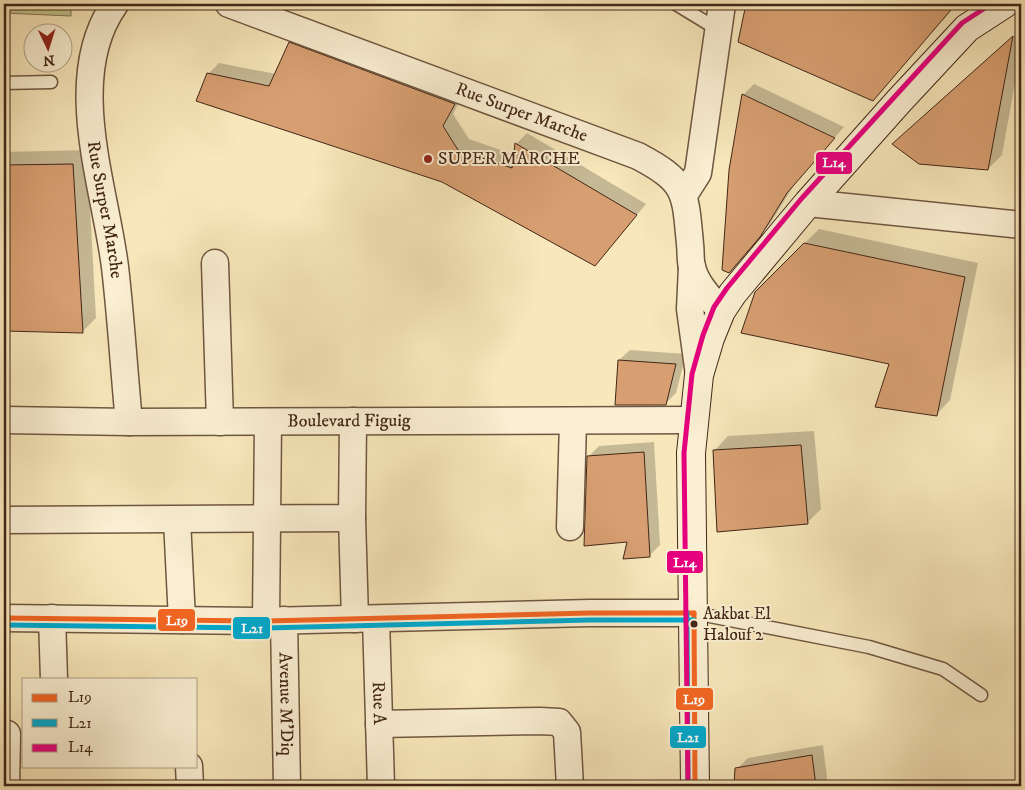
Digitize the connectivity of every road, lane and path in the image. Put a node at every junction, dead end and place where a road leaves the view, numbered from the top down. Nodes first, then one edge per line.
1 (115, 4) edge
2 (229, 4) edge
3 (676, 4) edge
4 (722, 4) edge
5 (979, 4) edge
6 (1004, 4) edge
7 (967, 28) junction
8 (718, 29) junction
9 (51, 82) dead end
10 (4, 83) edge
11 (684, 195) junction
12 (808, 204) junction
13 (1021, 225) edge
14 (215, 263) dead end
15 (692, 266) junction
16 (721, 311) junction
17 (699, 375) junction
18 (4, 420) edge
19 (694, 420) junction
20 (129, 422) junction
21 (220, 422) junction
22 (268, 422) junction
23 (353, 422) junction
24 (573, 422) junction
25 (352, 518) junction
26 (4, 520) edge
27 (177, 520) junction
28 (266, 520) junction
29 (570, 527) dead end
30 (694, 613) junction
31 (4, 618) edge
32 (52, 618) junction
33 (365, 619) junction
34 (182, 620) junction
35 (275, 620) junction
36 (54, 678) edge
37 (982, 695) dead end
38 (379, 724) junction
39 (12, 735) edge
40 (189, 768) edge
41 (6, 786) edge
42 (190, 786) edge
43 (287, 786) edge
44 (381, 786) edge
45 (570, 786) edge
46 (695, 786) edge

1 - 20 street, Rue Surper Marche
2 - 11 street, Rue Surper Marche
3 - 8 lane
4 - 8 street
5 - 7 main road
6 - 7 main road
7 - 12 main road
8 - 11 street
9 - 10 lane
11 - 15 street, Rue Surper Marche
12 - 13 street
12 - 16 main road
14 - 21 street
15 - 16 street, Rue Surper Marche
15 - 17 street
16 - 17 main road
17 - 19 main road
18 - 20 street, Boulevard Figuig
19 - 24 street, Boulevard Figuig
19 - 30 main road
20 - 21 street, Boulevard Figuig
21 - 22 street, Boulevard Figuig
22 - 23 street, Boulevard Figuig
22 - 28 street, Avenue M'Diq
23 - 24 street, Boulevard Figuig
23 - 25 street, Rue A
24 - 29 street
25 - 28 street
25 - 33 street, Rue A
26 - 27 street
27 - 28 street
27 - 34 street
28 - 35 street, Avenue M'Diq
30 - 33 street
30 - 37 lane
30 - 46 main road
31 - 32 street
32 - 34 street
32 - 36 street
33 - 35 street
33 - 38 street, Rue A
34 - 35 street
35 - 43 street, Avenue M'Diq
38 - 44 street, Rue A
38 - 45 street
39 - 41 street
40 - 42 street

